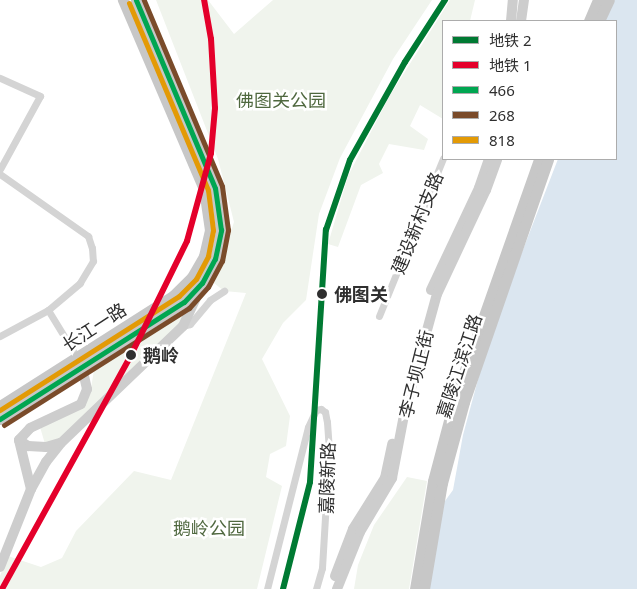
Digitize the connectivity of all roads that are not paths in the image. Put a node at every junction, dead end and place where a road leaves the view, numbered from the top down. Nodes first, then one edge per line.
1 (123, 0) edge
2 (136, 0) edge
3 (514, 0) edge
4 (524, 0) edge
5 (598, 0) edge
6 (609, 0) edge
7 (511, 20) edge
8 (521, 20) edge
9 (589, 20) edge
10 (599, 20) edge
11 (0, 78) edge
12 (442, 160) edge
13 (489, 160) edge
14 (496, 160) edge
15 (539, 160) edge
16 (548, 160) edge
17 (0, 169) edge
18 (489, 172) junction
19 (0, 174) edge
20 (202, 283) junction
21 (224, 291) dead end
22 (430, 306) junction
23 (48, 310) junction
24 (379, 316) dead end
25 (183, 326) junction
26 (0, 336) edge
27 (80, 363) junction
28 (0, 406) edge
29 (0, 419) edge
30 (19, 440) junction
31 (61, 443) junction
32 (31, 490) junction
33 (0, 567) edge
34 (267, 589) edge
35 (316, 589) edge
36 (331, 589) edge
37 (337, 589) edge
38 (415, 589) edge
39 (424, 589) edge

1 - 27 main road, 长江一路
2 - 20 main road
3 - 7 main road
4 - 8 main road
5 - 9 main road
6 - 10 main road
11 - 17 street
12 - 24 street, 建设新村支路
13 - 18 main road, 李子坝正街
14 - 18 main road, 李子坝正街
15 - 38 main road, 嘉陵江滨江路
16 - 39 main road, 嘉陵江滨江路
18 - 22 main road, 李子坝正街
19 - 23 street
20 - 25 main road
20 - 27 main road, 长江一路
21 - 25 street
22 - 36 main road, 李子坝正街
22 - 37 main road, 李子坝正街
23 - 26 street
23 - 27 street
25 - 31 main road
27 - 28 main road, 长江一路
27 - 29 main road, 长江一路
27 - 30 main road
30 - 31 main road
30 - 32 main road
31 - 32 main road
32 - 33 main road
34 - 35 street, 嘉陵新路

